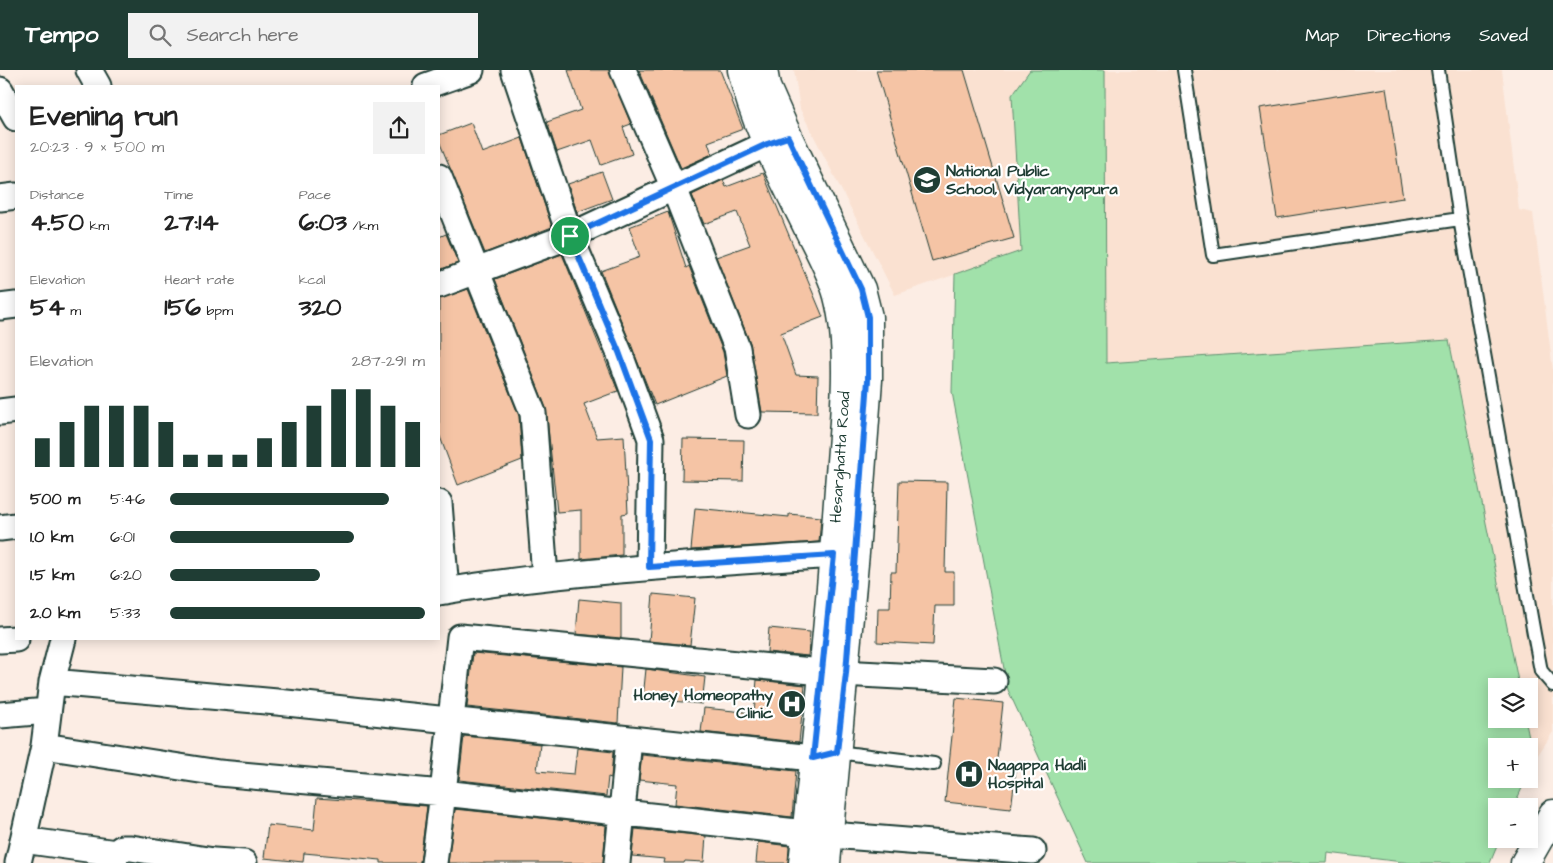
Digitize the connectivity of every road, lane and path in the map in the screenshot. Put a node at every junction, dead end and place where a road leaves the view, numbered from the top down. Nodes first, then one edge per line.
1 (88, 70) edge
2 (471, 70) edge
3 (514, 70) edge
4 (623, 70) edge
5 (742, 70) edge
6 (763, 70) edge
7 (1184, 70) edge
8 (1438, 70) edge
9 (97, 85) edge
10 (429, 85) edge
11 (0, 90) edge
12 (15, 116) edge
13 (777, 140) junction
14 (440, 180) edge
15 (674, 188) junction
16 (15, 196) edge
17 (0, 198) edge
18 (1460, 219) junction
19 (570, 236) junction
20 (475, 272) junction
21 (440, 285) edge
22 (15, 305) edge
23 (0, 307) edge
24 (15, 410) edge
25 (0, 412) edge
26 (748, 415) dead end
27 (15, 526) edge
28 (0, 528) edge
29 (440, 532) edge
30 (834, 555) junction
31 (649, 567) junction
32 (545, 577) junction
33 (442, 591) edge
34 (449, 636) edge
35 (15, 639) edge
36 (0, 640) edge
37 (63, 640) edge
38 (834, 672) junction
39 (994, 681) dead end
40 (52, 682) junction
41 (1553, 686) edge
42 (48, 711) junction
43 (0, 715) edge
44 (449, 720) junction
45 (629, 739) junction
46 (44, 746) junction
47 (825, 755) junction
48 (934, 764) dead end
49 (443, 793) junction
50 (623, 812) junction
51 (1553, 814) edge
52 (818, 834) junction
53 (20, 851) edge
54 (1033, 851) dead end
55 (115, 858) edge
56 (214, 862) edge
57 (244, 863) edge
58 (434, 863) edge
59 (617, 863) edge
60 (803, 863) edge
61 (826, 863) edge
62 (1525, 863) edge

1 - 9 street
2 - 10 street
3 - 19 street
4 - 15 street
5 - 13 main road, Hesarghatta Road
6 - 13 main road, Hesarghatta Road
7 - 18 lane
8 - 18 lane
11 - 12 street
13 - 15 street
13 - 30 main road, Hesarghatta Road
13 - 38 main road, Hesarghatta Road
14 - 20 street
15 - 19 street
15 - 26 street
16 - 17 street
18 - 41 lane
19 - 20 street
19 - 31 street
20 - 21 street
20 - 32 street
22 - 23 street
24 - 25 street
27 - 28 street
29 - 33 street
30 - 31 street
30 - 38 main road, Hesarghatta Road
31 - 32 street
32 - 33 street
34 - 38 street
34 - 44 street
35 - 36 street
37 - 40 street
38 - 39 street
38 - 47 main road, Hesarghatta Road
40 - 42 street
40 - 44 street
42 - 43 street
42 - 46 street
44 - 45 street
44 - 49 street
45 - 47 street
45 - 50 street
46 - 49 street
46 - 53 street
47 - 48 lane
47 - 52 main road, Hesarghatta Road
49 - 50 street
49 - 58 street
50 - 52 street
50 - 59 street
51 - 62 main road
52 - 54 street
52 - 60 main road, Hesarghatta Road
52 - 61 main road, Hesarghatta Road
53 - 55 street
55 - 56 street
56 - 57 street

